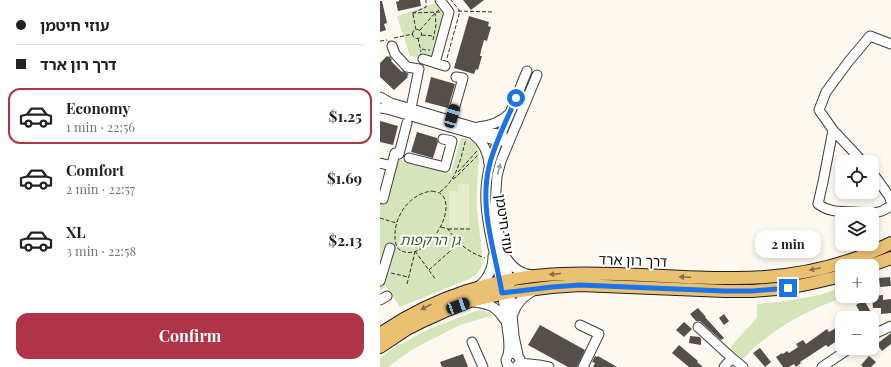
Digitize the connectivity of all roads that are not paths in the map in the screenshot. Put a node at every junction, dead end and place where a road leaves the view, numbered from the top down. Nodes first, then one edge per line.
1 (440, 0) edge
2 (391, 41) road end
3 (891, 44) edge
4 (423, 59) road end
5 (435, 63) junction
6 (445, 66) road end
7 (527, 71) dead end
8 (537, 75) dead end
9 (456, 77) dead end
10 (380, 97) edge
11 (380, 108) edge
12 (411, 108) junction
13 (510, 112) junction
14 (451, 120) junction
15 (408, 123) dead end
16 (833, 130) junction
17 (471, 131) junction
18 (499, 138) junction
19 (443, 139) dead end
20 (509, 141) junction
21 (856, 155) edge
22 (409, 158) dead end
23 (380, 163) edge
24 (392, 166) junction
25 (489, 168) junction
26 (879, 182) edge
27 (383, 199) dead end
28 (891, 200) edge
29 (891, 206) edge
30 (835, 211) edge
31 (879, 212) edge
32 (891, 243) edge
33 (492, 245) junction
34 (390, 248) dead end
35 (502, 249) junction
36 (891, 258) edge
37 (879, 262) edge
38 (537, 276) junction
39 (835, 278) edge
40 (380, 281) edge
41 (506, 287) junction
42 (476, 288) junction
43 (538, 289) junction
44 (470, 301) junction
45 (509, 320) junction
46 (580, 325) dead end
47 (891, 326) edge
48 (698, 327) dead end
49 (879, 332) edge
50 (380, 334) edge
51 (472, 342) dead end
52 (380, 347) edge
53 (840, 355) edge
54 (732, 358) junction
55 (511, 363) edge
56 (483, 367) edge
57 (549, 367) edge
58 (582, 367) edge
59 (724, 367) edge
60 (743, 367) edge
61 (822, 367) edge

1 - 5 street
2 - 12 street
3 - 16 street
4 - 5 street
5 - 6 street
7 - 13 street, עוזי חיטמן
8 - 20 street, עוזי חיטמן
9 - 14 street
10 - 12 street
11 - 17 street
12 - 14 street
13 - 17 street
13 - 18 street, עוזי חיטמן
14 - 17 street
15 - 24 street
16 - 21 street
16 - 30 street
17 - 18 street
17 - 25 street
18 - 20 street
18 - 25 street, עוזי חיטמן
19 - 22 street
35 -> 20 street, עוזי חיטמן
23 - 24 street
24 - 27 street
25 - 33 street, עוזי חיטמן
26 - 28 street
29 - 31 street
32 -> 38 main road, דרך רון ארד
33 - 41 street, עוזי חיטמן
33 - 42 street
34 - 40 street
35 - 38 street
35 - 41 street, עוזי חיטמן
36 - 37 main road
38 - 41 main road, דרך רון ארד
39 - 43 main road, דרך רון ארד
41 - 42 main road, דרך רון ארד
41 - 43 main road, דרך רון ארד
41 - 44 main road, דרך רון ארד
41 - 45 street
42 -> 50 main road, דרך רון ארד
43 - 45 street
44 - 45 street
44 - 52 main road, דרך רון ארד
45 - 55 street
46 - 58 street
47 - 49 street
48 - 54 street
51 - 56 street
53 - 61 street
54 - 59 street
54 - 60 street
55 - 57 street

